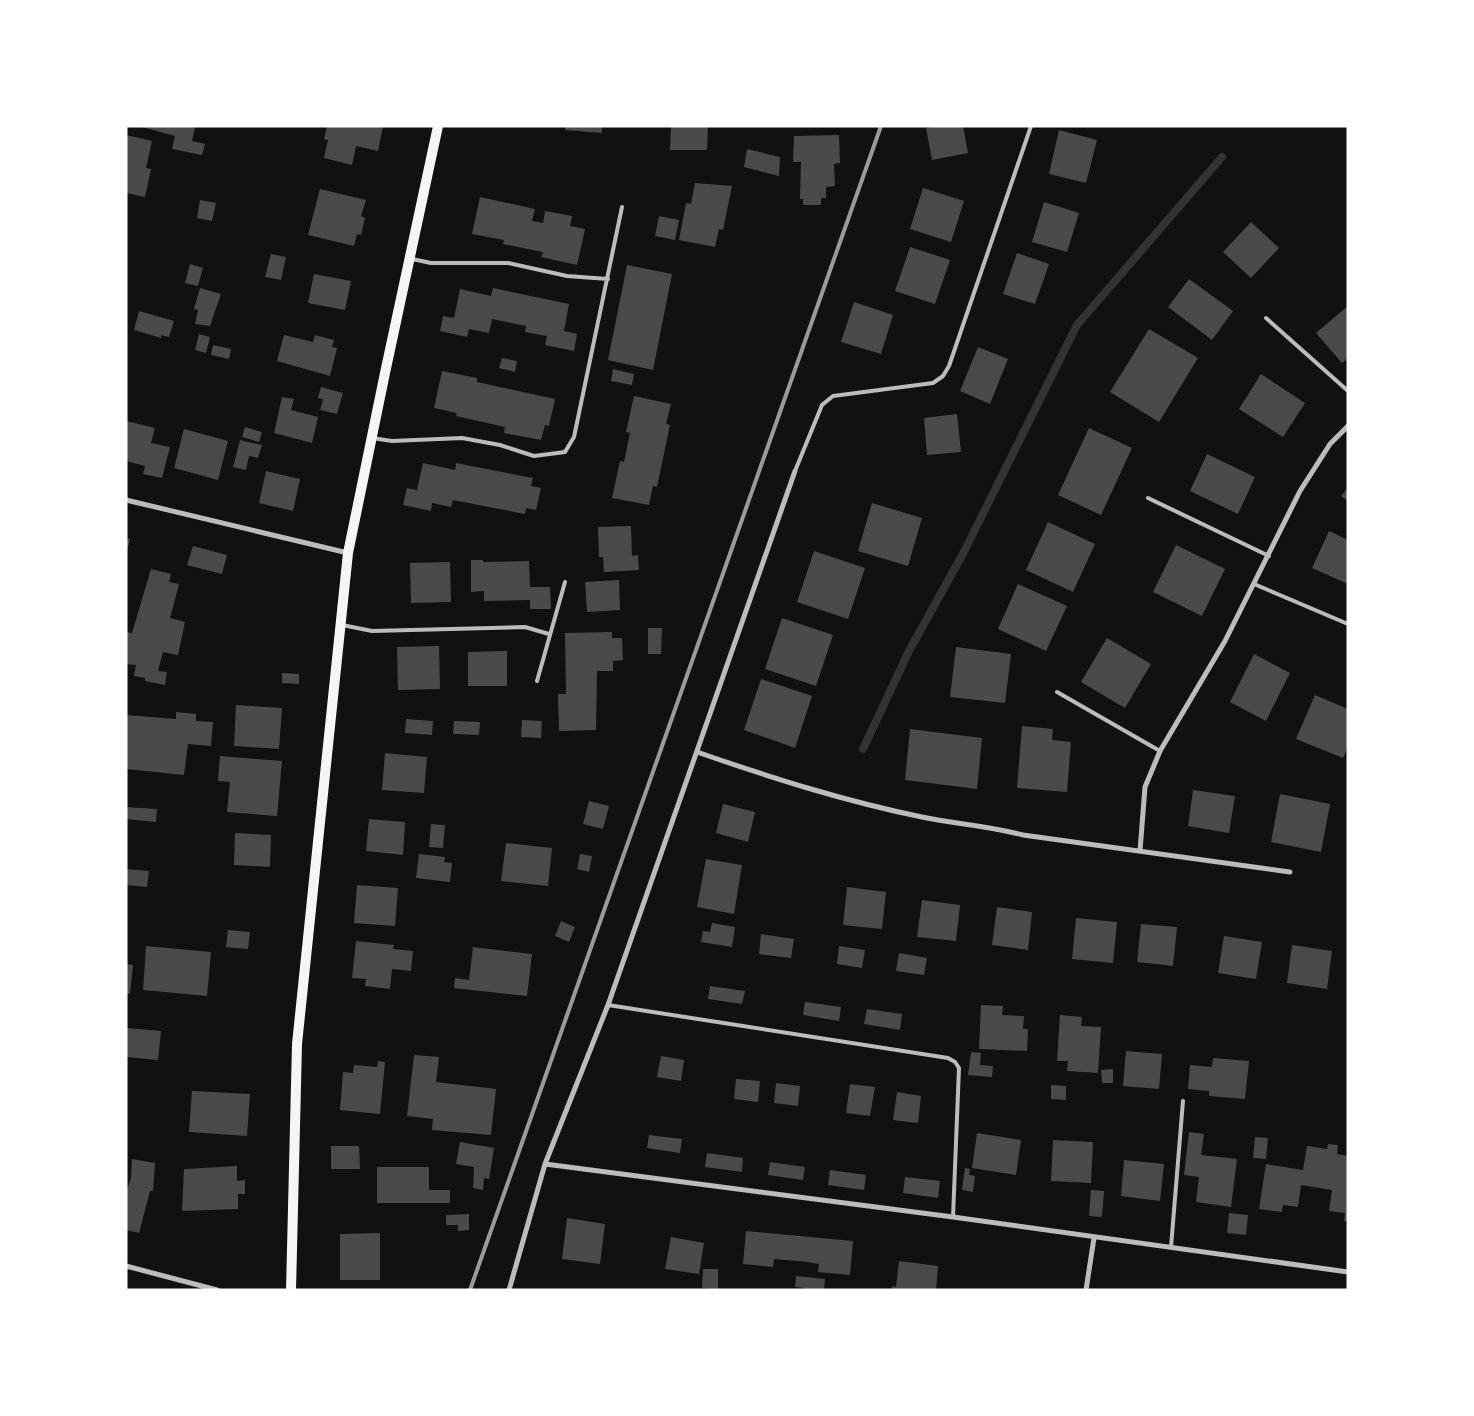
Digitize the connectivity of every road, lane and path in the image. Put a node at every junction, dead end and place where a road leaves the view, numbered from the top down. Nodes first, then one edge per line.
1 (438, 126) edge
2 (1031, 126) edge
3 (622, 207) dead end
4 (409, 258) junction
5 (608, 279) junction
6 (1266, 318) dead end
7 (1348, 391) edge
8 (1348, 426) edge
9 (372, 438) junction
10 (795, 471) joint
11 (1148, 498) dead end
12 (126, 500) edge
13 (348, 553) junction
14 (1269, 556) junction
15 (565, 582) dead end
16 (1254, 584) junction
17 (340, 624) junction
18 (1348, 624) edge
19 (549, 634) junction
20 (537, 681) dead end
21 (1057, 692) dead end
22 (1160, 751) junction
23 (697, 752) junction
24 (1140, 851) junction
25 (1290, 872) dead end
26 (608, 1005) junction
27 (1183, 1102) dead end
28 (545, 1164) junction
29 (953, 1217) junction
30 (1094, 1238) junction
31 (1171, 1247) junction
32 (126, 1266) edge
33 (1348, 1272) edge
34 (217, 1290) edge
35 (291, 1290) edge
36 (509, 1290) edge
37 (1086, 1290) edge

1 - 4 main road
2 - 10 lane
3 - 5 lane
4 - 5 lane
4 - 9 main road
5 - 9 lane
6 - 7 lane
8 - 14 street
9 - 13 main road
10 - 23 street
11 - 14 lane
12 - 13 street
13 - 17 main road
14 - 16 street
15 - 19 lane
16 - 18 lane
16 - 22 street
17 - 19 lane
17 - 35 main road
19 - 20 lane
21 - 22 lane
22 - 24 street
23 - 24 street
23 - 26 street
24 - 25 street
26 - 28 street
26 - 29 lane
27 - 31 lane
28 - 29 street
28 - 36 street
29 - 30 street
30 - 31 street
30 - 37 street
31 - 33 street
32 - 34 street

